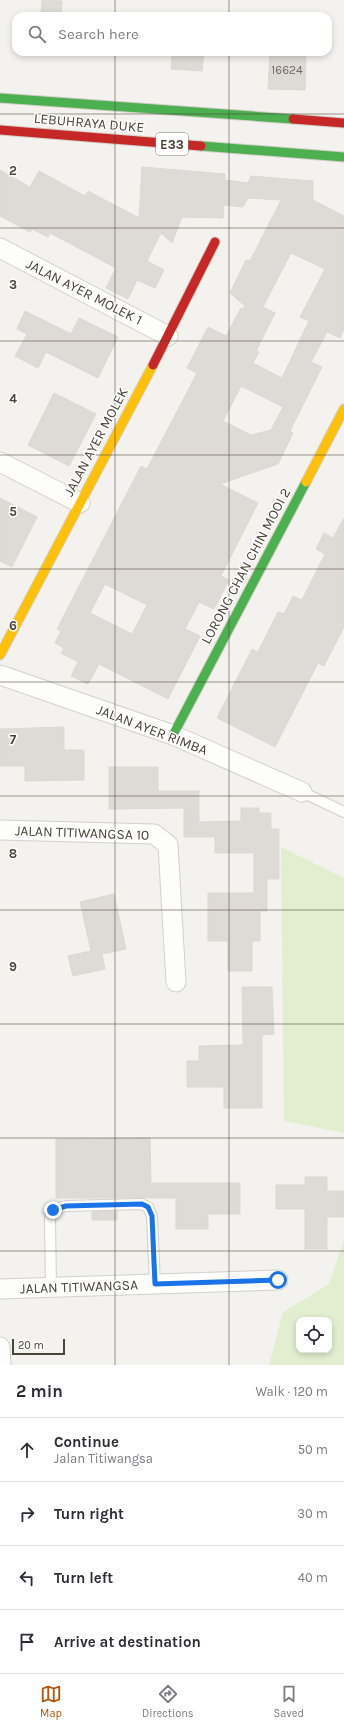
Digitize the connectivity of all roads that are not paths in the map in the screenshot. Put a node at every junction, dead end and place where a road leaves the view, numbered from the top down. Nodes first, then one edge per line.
1 (0, 98) edge
2 (344, 123) edge
3 (0, 130) edge
4 (344, 157) edge
5 (215, 242) dead end
6 (0, 248) edge
7 (168, 336) junction
8 (344, 410) edge
9 (0, 462) edge
10 (80, 503) junction
11 (0, 655) edge
12 (0, 675) edge
13 (173, 735) junction
14 (302, 792) joint
15 (344, 812) edge
16 (0, 830) edge
17 (176, 982) dead end
18 (278, 1280) dead end
19 (155, 1284) junction
20 (51, 1288) junction
21 (0, 1289) edge
22 (0, 1347) edge
23 (1, 1365) edge

1 - 2 main road, LEBUHRAYA DUKE
3 - 4 main road, LEBUHRAYA DUKE / E33
5 - 7 main road, JALAN AYER MOLEK
6 - 7 street, JALAN AYER MOLEK 1
7 - 10 main road, JALAN AYER MOLEK
8 - 13 main road, LORONG CHAN CHIN MOOI 2
9 - 10 street
10 - 11 main road, JALAN AYER MOLEK
12 - 13 street, JALAN AYER RIMBA
13 - 14 street, JALAN AYER RIMBA
14 - 15 lane
16 - 17 street, JALAN TITIWANGSA 10
18 - 19 street, JALAN TITIWANGSA
19 - 20 street, JALAN TITIWANGSA
19 - 20 lane
20 - 21 street, JALAN TITIWANGSA
22 - 23 street

